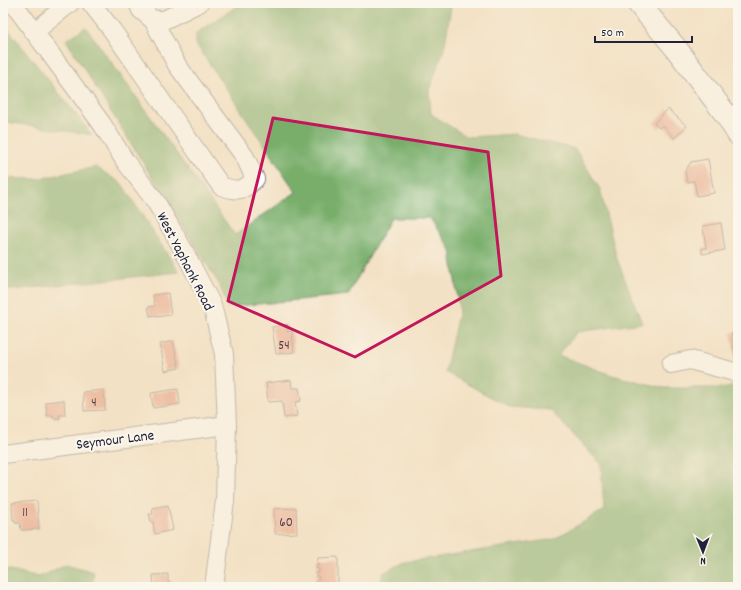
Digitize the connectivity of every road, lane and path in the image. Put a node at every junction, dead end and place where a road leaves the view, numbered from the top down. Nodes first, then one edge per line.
1 (14, 3) edge
2 (70, 3) edge
3 (91, 3) edge
4 (138, 3) edge
5 (199, 3) edge
6 (640, 4) edge
7 (154, 20) junction
8 (34, 32) junction
9 (738, 134) edge
10 (671, 364) dead end
11 (738, 373) edge
12 (227, 424) junction
13 (3, 454) edge
14 (214, 587) edge

1 - 8 street, West Yaphank Road
2 - 8 street
3 - 7 street
4 - 7 street
5 - 7 street
6 - 9 main road
8 - 12 street, West Yaphank Road
10 - 11 street
12 - 13 street, Seymour Lane
12 - 14 street, West Yaphank Road

